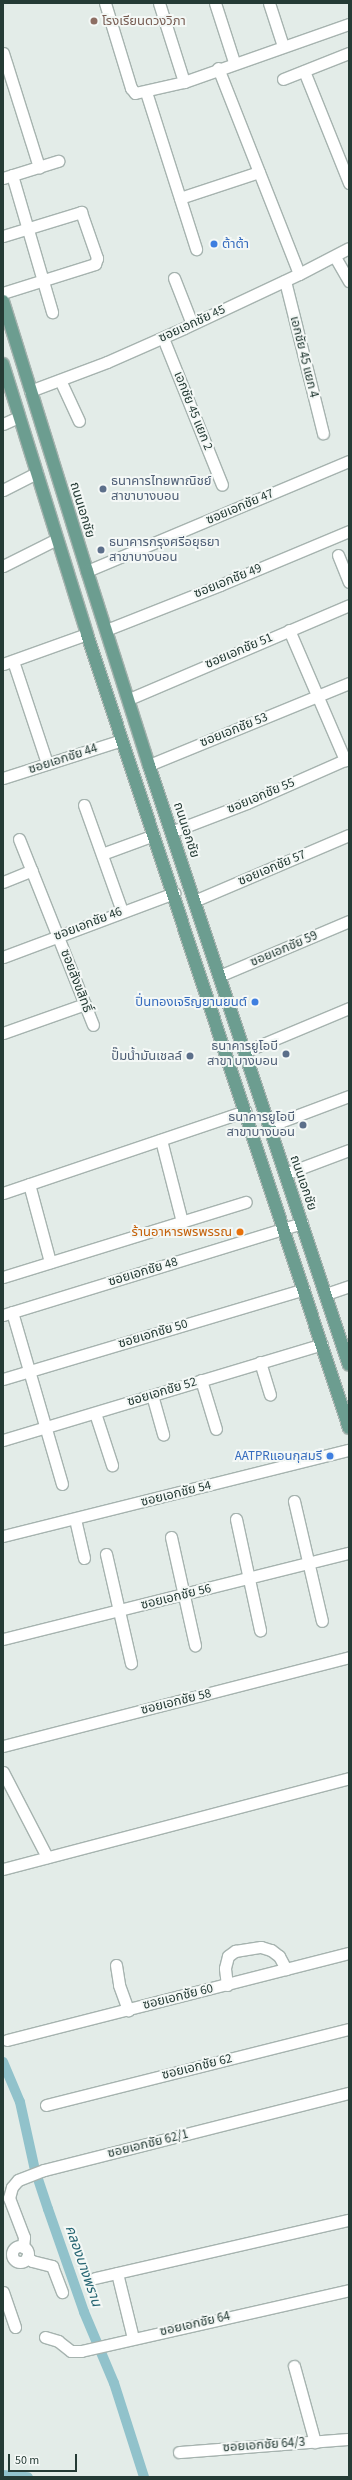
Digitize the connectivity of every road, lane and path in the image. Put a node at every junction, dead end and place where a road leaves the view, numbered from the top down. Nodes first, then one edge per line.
1 (105, 3) edge
2 (159, 3) edge
3 (215, 3) edge
4 (269, 3) edge
5 (349, 24) edge
6 (283, 46) junction
7 (3, 53) edge
8 (349, 53) edge
9 (234, 62) junction
10 (218, 68) junction
11 (304, 71) junction
12 (283, 79) dead end
13 (184, 82) junction
14 (146, 92) junction
15 (58, 161) dead end
16 (39, 167) junction
17 (259, 172) junction
18 (7, 176) edge
19 (349, 183) edge
20 (180, 198) junction
21 (27, 228) junction
22 (3, 236) edge
23 (349, 248) edge
24 (196, 249) dead end
25 (335, 257) junction
26 (299, 274) junction
27 (174, 278) dead end
28 (43, 280) junction
29 (285, 281) junction
30 (349, 281) edge
31 (3, 293) edge
32 (3, 301) edge
33 (52, 312) dead end
34 (192, 324) junction
35 (163, 338) junction
36 (3, 364) edge
37 (60, 380) junction
38 (30, 391) junction
39 (19, 417) junction
40 (79, 420) dead end
41 (3, 424) edge
42 (323, 433) dead end
43 (349, 460) edge
44 (37, 473) junction
45 (222, 485) dead end
46 (3, 490) edge
47 (349, 531) edge
48 (57, 539) junction
49 (338, 555) dead end
50 (3, 566) edge
51 (86, 572) junction
52 (349, 582) edge
53 (349, 605) edge
54 (106, 630) junction
55 (289, 630) junction
56 (88, 634) junction
57 (8, 663) edge
58 (349, 683) edge
59 (318, 696) junction
60 (129, 699) junction
61 (140, 734) junction
62 (122, 740) junction
63 (347, 759) edge
64 (47, 763) junction
65 (149, 765) junction
66 (3, 778) edge
67 (84, 805) dead end
68 (171, 832) junction
69 (154, 835) junction
70 (349, 836) edge
71 (19, 839) dead end
72 (102, 854) junction
73 (32, 870) junction
74 (3, 882) edge
75 (174, 893) junction
76 (194, 901) junction
77 (122, 911) junction
78 (349, 921) edge
79 (58, 936) junction
80 (3, 957) edge
81 (219, 976) junction
82 (85, 1004) junction
83 (349, 1008) edge
84 (93, 1026) dead end
85 (3, 1033) edge
86 (244, 1052) junction
87 (349, 1096) edge
88 (245, 1111) junction
89 (269, 1126) junction
90 (161, 1140) junction
91 (349, 1150) edge
92 (285, 1174) junction
93 (29, 1184) junction
94 (3, 1193) edge
95 (246, 1202) dead end
96 (182, 1222) junction
97 (302, 1223) junction
98 (284, 1229) junction
99 (50, 1262) junction
100 (3, 1277) edge
101 (349, 1286) edge
102 (304, 1289) junction
103 (326, 1294) junction
104 (8, 1314) edge
105 (322, 1344) junction
106 (260, 1362) junction
107 (349, 1365) edge
108 (30, 1371) junction
109 (3, 1379) edge
110 (201, 1380) junction
111 (152, 1395) junction
112 (270, 1395) dead end
113 (95, 1413) junction
114 (46, 1427) junction
115 (349, 1428) edge
116 (216, 1429) dead end
117 (163, 1434) dead end
118 (3, 1440) edge
119 (349, 1450) edge
120 (112, 1465) dead end
121 (62, 1484) dead end
122 (294, 1500) dead end
123 (75, 1519) junction
124 (236, 1519) dead end
125 (3, 1536) edge
126 (171, 1537) dead end
127 (349, 1553) edge
128 (106, 1554) dead end
129 (84, 1558) dead end
130 (309, 1564) junction
131 (247, 1578) junction
132 (183, 1596) junction
133 (119, 1611) junction
134 (322, 1621) dead end
135 (260, 1630) dead end
136 (3, 1639) edge
137 (195, 1645) dead end
138 (349, 1657) edge
139 (131, 1663) dead end
140 (3, 1746) edge
141 (3, 1772) edge
142 (349, 1778) edge
143 (47, 1857) junction
144 (3, 1869) edge
145 (349, 1953) edge
146 (116, 1965) dead end
147 (286, 1969) junction
148 (227, 1985) junction
149 (128, 2010) junction
150 (349, 2029) edge
151 (7, 2040) dead end
152 (349, 2093) edge
153 (46, 2105) dead end
154 (349, 2220) edge
155 (25, 2252) junction
156 (8, 2258) edge
157 (117, 2273) junction
158 (95, 2278) dead end
159 (349, 2290) edge
160 (3, 2292) edge
161 (62, 2292) dead end
162 (15, 2326) dead end
163 (46, 2337) dead end
164 (133, 2338) junction
165 (294, 2366) dead end
166 (349, 2439) edge
167 (315, 2442) junction
168 (179, 2452) dead end

1 - 14 street
2 - 13 street
3 - 9 street
4 - 6 street
5 - 6 street
6 - 9 street
7 - 16 street
8 - 11 street
9 - 10 street
10 - 13 street
10 - 17 street
11 - 12 street
11 - 19 street
13 - 14 street
14 - 20 street
15 - 16 street
16 - 18 street
17 - 20 street
17 - 26 street
18 - 21 street
20 - 24 street
21 - 22 street
21 - 28 street
21 - 28 street
23 - 25 street, ซอยเอกชัย 45
25 - 26 street, ซอยเอกชัย 45
25 - 30 street
26 - 29 street, ซอยเอกชัย 45
27 - 34 street
28 - 31 street
28 - 33 street
29 - 34 street, ซอยเอกชัย 45
29 - 42 street, เอกชัย 45 แยก 4
32 - 38 main road, ถนนเอกชัย
34 - 35 street, ซอยเอกชัย 45
35 - 37 street, ซอยเอกชัย 45
35 - 45 street, เอกชัย 45 แยก 2
36 - 39 main road
37 - 38 street, ซอยเอกชัย 45
37 - 40 street
38 - 51 main road, ถนนเอกชัย
39 - 41 street
39 - 44 main road
43 - 51 street, ซอยเอกชัย 47
44 - 46 street
44 - 48 main road
47 - 54 street, ซอยเอกชัย 49
48 - 50 street
48 - 56 main road
49 - 52 street
51 - 54 main road, ถนนเอกชัย
53 - 55 street, ซอยเอกชัย 51
54 - 60 main road, ถนนเอกชัย
55 - 59 street
55 - 60 street, ซอยเอกชัย 51
56 - 57 street
56 - 62 main road
57 - 64 street
58 - 59 street, ซอยเอกชัย 53
59 - 63 street
59 - 65 street, ซอยเอกชัย 53
60 - 61 main road, ถนนเอกชัย
61 - 62 main road
61 - 65 main road, ถนนเอกชัย
62 - 64 street, ซอยเอกชัย 44
62 - 69 main road
63 - 68 street, ซอยเอกชัย 55
64 - 66 street, ซอยเอกชัย 44
65 - 68 main road, ถนนเอกชัย
67 - 72 street
68 - 76 main road, ถนนเอกชัย
69 - 72 street
69 - 75 main road
70 - 76 street, ซอยเอกชัย 57
71 - 73 street, ซอยสังขสิทธิ์
72 - 77 street
73 - 74 street
73 - 79 street, ซอยสังขสิทธิ์
75 - 77 street, ซอยเอกชัย 46
75 - 88 main road
76 - 81 main road, ถนนเอกชัย
77 - 79 street, ซอยเอกชัย 46
78 - 81 street, ซอยเอกชัย 59
79 - 80 street, ซอยเอกชัย 46
79 - 82 street, ซอยสังขสิทธิ์
81 - 86 main road, ถนนเอกชัย
82 - 84 street, ซอยสังขสิทธิ์
82 - 85 street
83 - 86 street
86 - 89 main road, ถนนเอกชัย
87 - 89 street
88 - 90 street
88 - 98 main road
89 - 92 main road, ถนนเอกชัย
90 - 93 street
90 - 96 street
91 - 92 street
92 - 97 main road, ถนนเอกชัย
93 - 94 street
93 - 99 street
95 - 96 street
96 - 99 street
97 - 98 street, ซอยเอกชัย 48
97 - 103 main road, ถนนเอกชัย
98 - 102 main road
98 - 104 street, ซอยเอกชัย 48
99 - 100 street
101 - 103 street
102 - 105 main road
102 - 108 street, ซอยเอกชัย 50
103 - 107 main road, ถนนเอกชัย
104 - 108 street
105 - 106 street, ซอยเอกชัย 52
105 - 115 main road
106 - 110 street, ซอยเอกชัย 52
106 - 112 street
108 - 109 street, ซอยเอกชัย 50
108 - 114 street
110 - 111 street, ซอยเอกชัย 52
110 - 116 street
111 - 113 street, ซอยเอกชัย 52
111 - 117 street
113 - 114 street, ซอยเอกชัย 52
113 - 120 street
114 - 118 street, ซอยเอกชัย 52
114 - 121 street
119 - 123 street, ซอยเอกชัย 54
122 - 130 street
123 - 125 street, ซอยเอกชัย 54
123 - 129 street
124 - 131 street
126 - 132 street
127 - 130 street, ซอยเอกชัย 56
128 - 133 street
130 - 131 street, ซอยเอกชัย 56
130 - 134 street
131 - 132 street, ซอยเอกชัย 56
131 - 135 street
132 - 133 street, ซอยเอกชัย 56
132 - 137 street
133 - 136 street, ซอยเอกชัย 56
133 - 139 street
138 - 140 street, ซอยเอกชัย 58
141 - 143 street
142 - 143 street
143 - 144 street
145 - 147 street, ซอยเอกชัย 60
146 - 149 street
147 - 148 street, ซอยเอกชัย 60
147 - 148 street
148 - 149 street, ซอยเอกชัย 60
149 - 151 street, ซอยเอกชัย 60
150 - 153 street, ซอยเอกชัย 62
152 - 155 street, ซอยเอกชัย 62/1
154 - 157 street
155 - 156 street
155 - 161 street
157 - 158 street
157 - 164 street
159 - 164 street, ซอยเอกชัย 64
160 - 162 street
163 - 164 street, ซอยเอกชัย 64
165 - 167 street
166 - 167 street, ซอยเอกชัย 64/3
167 - 168 street, ซอยเอกชัย 64/3

